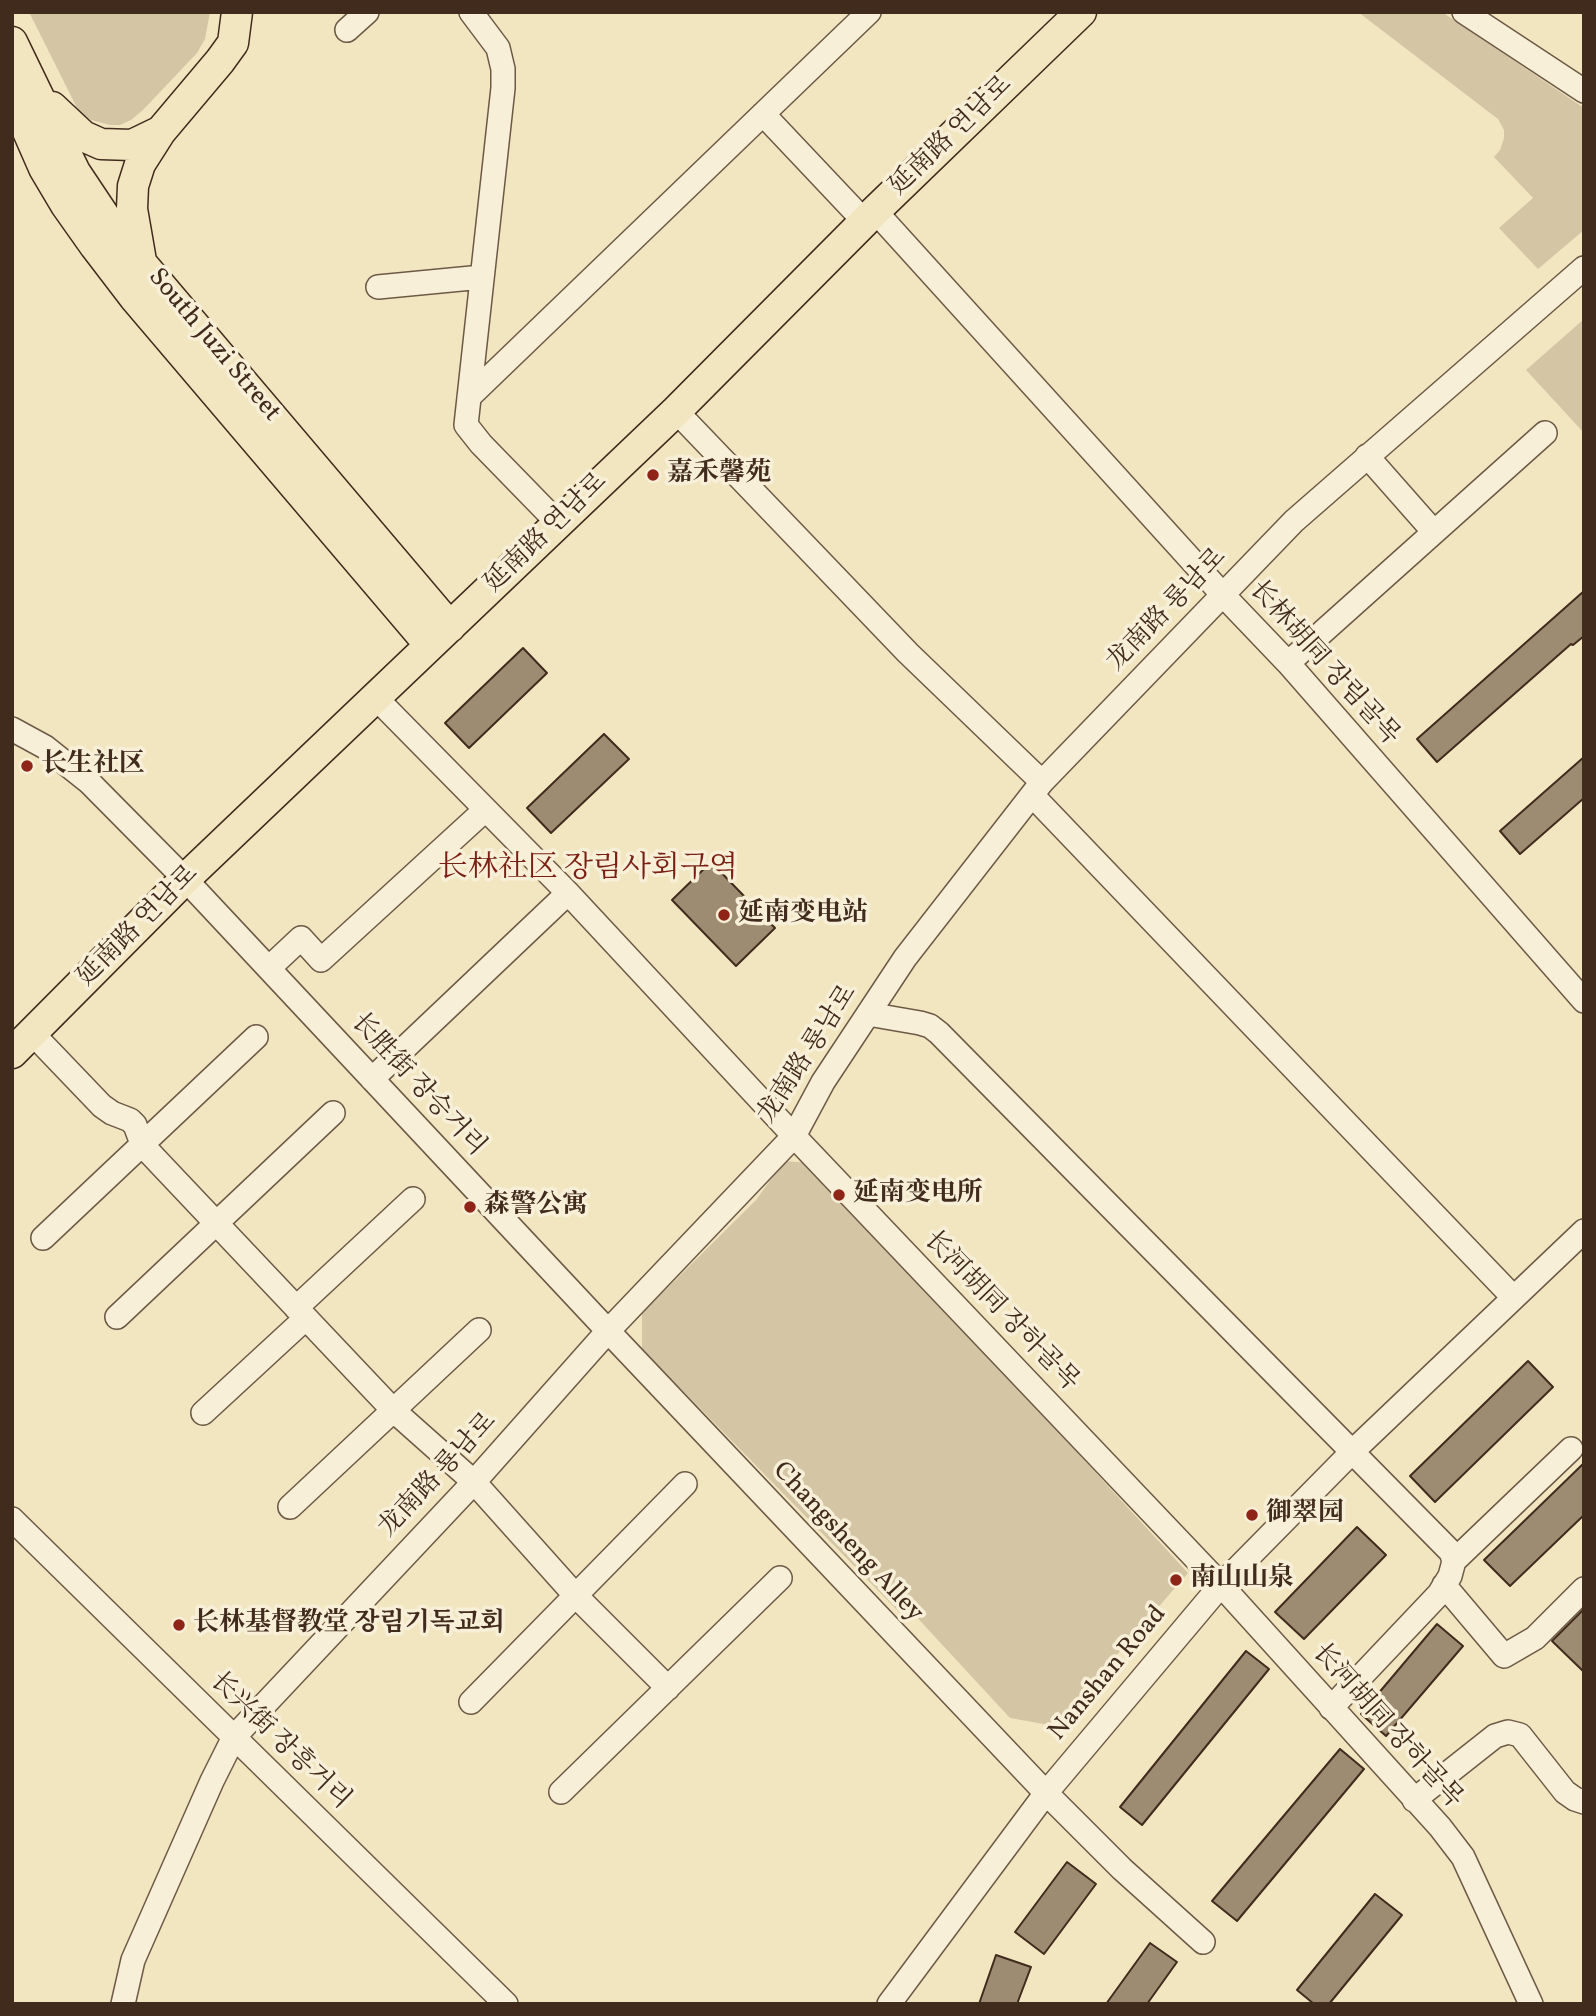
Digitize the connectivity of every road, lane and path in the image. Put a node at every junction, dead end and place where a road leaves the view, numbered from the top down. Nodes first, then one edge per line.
1 (237, 12) edge
2 (367, 12) edge
3 (471, 12) edge
4 (869, 12) edge
5 (1081, 12) edge
6 (1464, 12) edge
7 (346, 30) dead end
8 (12, 42) edge
9 (1584, 91) edge
10 (24, 94) edge
11 (763, 114) junction
12 (161, 131) junction
13 (870, 217) junction
14 (141, 262) junction
15 (1584, 268) edge
16 (482, 277) junction
17 (378, 287) dead end
18 (469, 397) junction
19 (676, 411) junction
20 (1545, 433) dead end
21 (1367, 456) junction
22 (558, 523) junction
23 (1434, 532) junction
24 (1223, 595) junction
25 (440, 636) junction
26 (1288, 663) junction
27 (375, 697) junction
28 (12, 729) edge
29 (1037, 788) junction
30 (485, 810) junction
31 (185, 878) junction
32 (568, 894) junction
33 (269, 968) junction
34 (1584, 1001) edge
35 (868, 1014) junction
36 (256, 1037) dead end
37 (22, 1044) edge
38 (372, 1079) junction
39 (333, 1114) dead end
40 (794, 1136) junction
41 (143, 1144) junction
42 (413, 1199) dead end
43 (216, 1223) junction
44 (1584, 1231) edge
45 (43, 1238) dead end
46 (1513, 1297) junction
47 (301, 1313) junction
48 (117, 1317) dead end
49 (479, 1330) dead end
50 (608, 1331) junction
51 (393, 1410) junction
52 (204, 1413) dead end
53 (1571, 1449) dead end
54 (1353, 1451) junction
55 (474, 1482) junction
56 (685, 1484) dead end
57 (290, 1507) dead end
58 (12, 1519) edge
59 (1454, 1561) junction
60 (780, 1578) dead end
61 (1221, 1585) junction
62 (1444, 1586) junction
63 (1584, 1589) edge
64 (575, 1595) junction
65 (668, 1688) junction
66 (471, 1702) dead end
67 (1331, 1708) junction
68 (233, 1737) junction
69 (561, 1792) dead end
70 (1046, 1793) junction
71 (1414, 1800) junction
72 (1584, 1802) edge
73 (1203, 1942) dead end
74 (124, 2004) edge
75 (506, 2004) edge
76 (889, 2004) edge
77 (1531, 2004) edge

1 - 12 main road
2 - 7 street
3 - 16 street
4 - 11 street
5 - 13 main road, 延南路 연남로
6 - 9 street
8 - 10 main road, South Juzi Street
10 - 12 main road
10 - 14 main road, South Juzi Street
10 - 25 main road, South Juzi Street
11 - 13 street, 长林胡同 장림골목
11 - 18 street
12 - 14 main road
13 - 19 main road, 延南路 연남로
13 - 24 street, 长林胡同 장림골목
14 - 25 main road, South Juzi Street
15 - 21 street, 龙南路 룡남로
16 - 17 street
16 - 18 street
18 - 22 street
19 - 22 main road, 延南路 연남로
19 - 29 street
20 - 23 street
21 - 23 street
21 - 24 street, 龙南路 룡남로
22 - 25 main road, 延南路 연남로
23 - 26 street
24 - 26 street, 长林胡同 장림골목
24 - 29 street, 龙南路 룡남로
25 - 27 main road, 延南路 연남로
26 - 34 street, 长林胡同 장림골목
27 - 30 street, 长河胡同 장하골목
27 - 31 main road, 延南路 연남로
28 - 31 street, 长胜街 장승거리
29 - 35 street, 龙南路 룡남로
29 - 46 street
30 - 32 street, 长河胡同 장하골목
30 - 33 street
31 - 33 street, 长胜街 장승거리
31 - 37 main road, 延南路 연남로
32 - 38 street
32 - 40 street, 长河胡同 장하골목
33 - 38 street, 长胜街 장승거리
35 - 40 street, 龙南路 룡남로
35 - 54 street
36 - 41 street
37 - 41 street
38 - 50 street, 长胜街 장승거리
39 - 43 street
40 - 50 street, 龙南路 룡남로
40 - 61 street, 长河胡同 장하골목
41 - 43 street
41 - 45 street
42 - 47 street
43 - 47 street
43 - 48 street
44 - 46 street, Nanshan Road
46 - 54 street, Nanshan Road
47 - 51 street
47 - 52 street
49 - 51 street
50 - 55 street, 龙南路 룡남로
50 - 70 street, Changsheng Alley
51 - 55 street
51 - 57 street
53 - 59 street
54 - 59 street
54 - 61 street, Nanshan Road
55 - 64 street
55 - 68 street, 龙南路 룡남로
56 - 64 street
58 - 68 street, 长兴街 장흥거리
59 - 62 street
60 - 65 street
61 - 67 street, 长河胡同 장하골목
61 - 70 street, Nanshan Road
62 - 63 street
62 - 67 street
64 - 65 street
64 - 66 street
65 - 69 street
67 - 71 street, 长河胡同 장하골목
68 - 74 street, 龙南路 룡남로
68 - 75 street, 长兴街 장흥거리
70 - 73 street, Changsheng Alley
70 - 76 street, Nanshan Road
71 - 72 street
71 - 77 street, 长河胡同 장하골목

